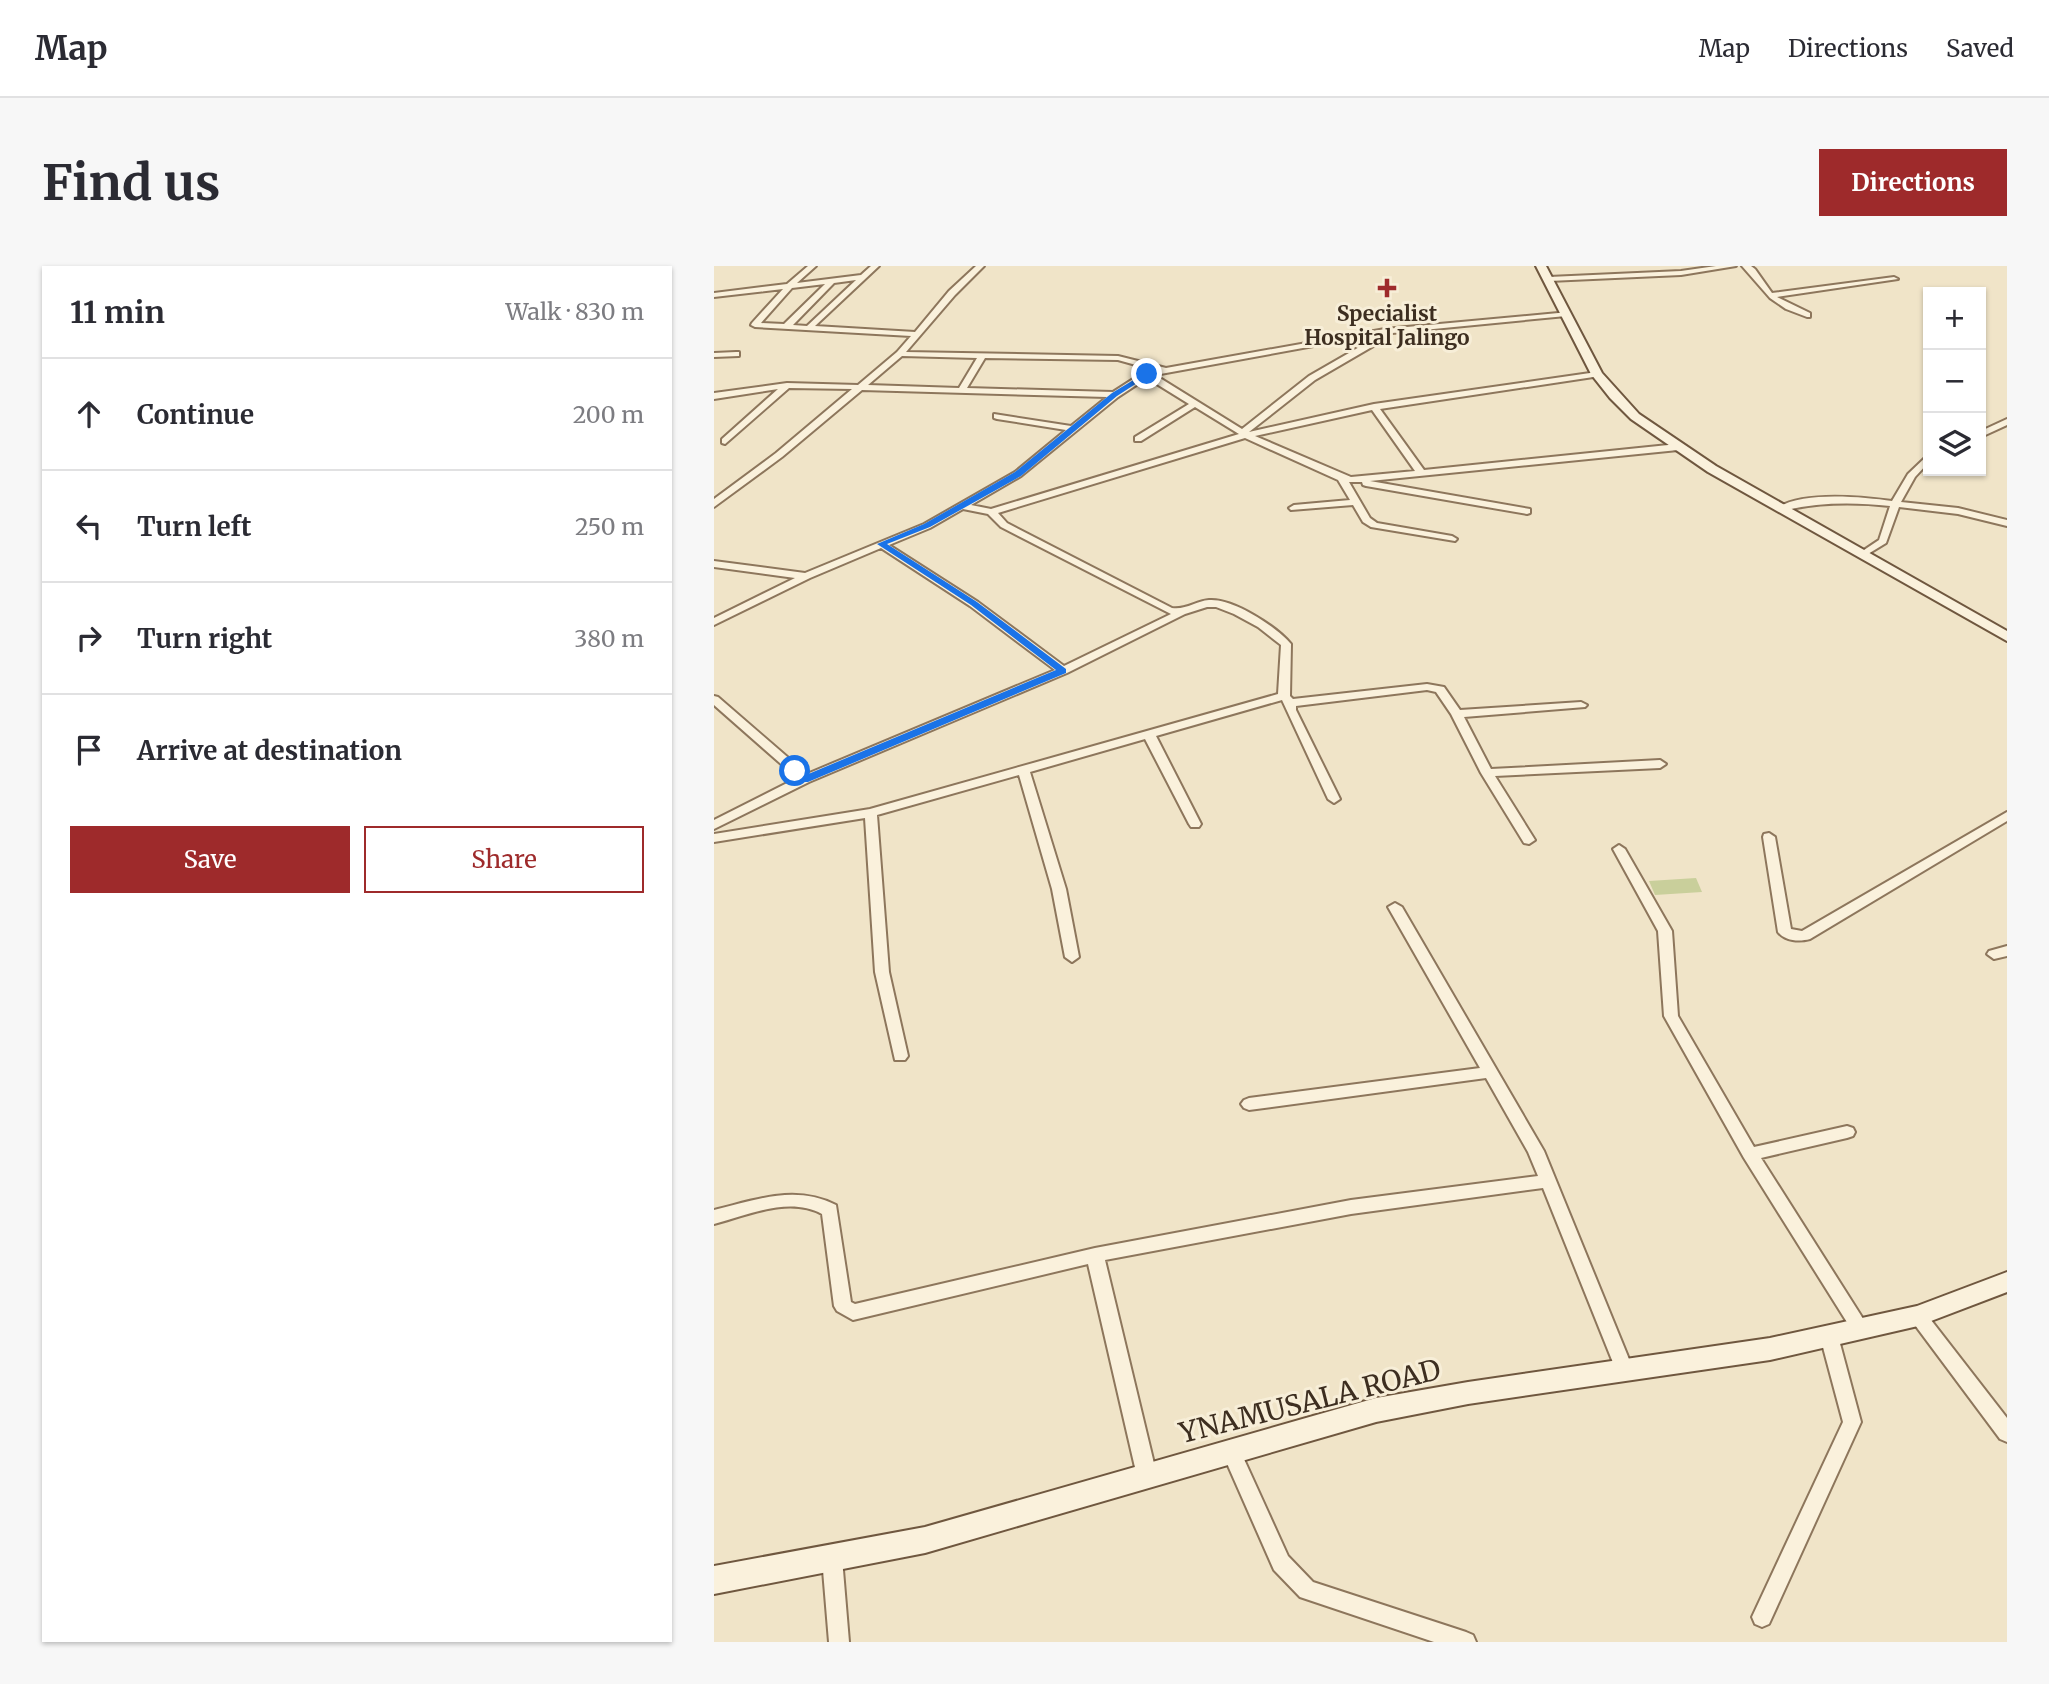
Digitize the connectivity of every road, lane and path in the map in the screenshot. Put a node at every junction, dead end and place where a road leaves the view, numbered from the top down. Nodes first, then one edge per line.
1 (812, 266) edge
2 (875, 266) edge
3 (980, 266) edge
4 (1541, 266) edge
5 (1732, 266) edge
6 (1746, 266) edge
7 (864, 277) junction
8 (834, 279) junction
9 (1549, 279) junction
10 (1894, 279) dead end
11 (791, 284) junction
12 (714, 295) edge
13 (1773, 295) junction
14 (1566, 314) junction
15 (1807, 315) dead end
16 (786, 327) junction
17 (810, 327) junction
18 (1378, 333) junction
19 (917, 334) junction
20 (736, 354) dead end
21 (900, 354) junction
22 (714, 355) edge
23 (982, 356) junction
24 (1163, 370) junction
25 (1147, 374) junction
26 (1597, 374) junction
27 (787, 385) junction
28 (861, 386) junction
29 (962, 390) junction
30 (1115, 395) junction
31 (714, 396) edge
32 (1195, 404) junction
33 (1374, 407) junction
34 (997, 416) dead end
35 (2007, 422) edge
36 (1073, 429) junction
37 (1986, 432) edge
38 (1244, 434) junction
39 (1138, 439) dead end
40 (725, 441) dead end
41 (1678, 447) junction
42 (1923, 464) edge
43 (1421, 472) junction
44 (1347, 479) junction
45 (1357, 502) junction
46 (714, 504) edge
47 (1895, 504) junction
48 (961, 506) junction
49 (1294, 508) dead end
50 (1782, 508) junction
51 (1527, 511) dead end
52 (991, 512) junction
53 (2007, 523) edge
54 (1451, 539) dead end
55 (881, 544) junction
56 (1863, 554) junction
57 (714, 564) edge
58 (806, 576) junction
59 (1180, 614) junction
60 (714, 622) edge
61 (2007, 637) edge
62 (1063, 671) junction
63 (714, 699) edge
64 (1287, 699) junction
65 (1581, 705) dead end
66 (1457, 714) junction
67 (1148, 733) junction
68 (1660, 764) dead end
69 (1023, 769) junction
70 (1487, 773) junction
71 (805, 779) junction
72 (1334, 799) dead end
73 (871, 813) junction
74 (2004, 822) edge
75 (1195, 824) dead end
76 (714, 825) edge
77 (1769, 837) dead end
78 (714, 838) edge
79 (1529, 839) dead end
80 (1619, 849) dead end
81 (1395, 907) dead end
82 (1072, 957) dead end
83 (901, 1056) dead end
84 (1491, 1072) junction
85 (1249, 1104) dead end
86 (1847, 1132) dead end
87 (1750, 1154) junction
88 (1549, 1181) junction
89 (714, 1217) edge
90 (1095, 1255) junction
91 (2007, 1282) edge
92 (1919, 1316) junction
93 (1861, 1330) junction
94 (1829, 1336) junction
95 (1624, 1369) junction
96 (2007, 1433) edge
97 (1231, 1452) junction
98 (1147, 1476) junction
99 (832, 1558) junction
100 (714, 1580) edge
101 (1762, 1617) dead end
102 (839, 1642) edge
103 (1466, 1642) edge

1 - 11 street
2 - 7 street
3 - 19 street
4 - 9 main road
5 - 9 street
6 - 13 street
7 - 8 street
7 - 17 street
8 - 11 street
8 - 16 street
9 - 14 main road
10 - 13 street
11 - 12 street
11 - 16 street
13 - 15 street
14 - 18 street
14 - 26 main road
16 - 17 street
17 - 19 street
18 - 24 street
18 - 38 street
19 - 21 street
20 - 22 street
21 - 23 street
21 - 28 street
23 - 24 street
23 - 29 street
24 - 25 street
25 - 30 street
25 - 32 street
26 - 33 street
26 - 41 main road
27 - 28 street
27 - 31 street
27 - 40 street
28 - 29 street
28 - 46 street
29 - 30 street
30 - 36 street
32 - 38 street
32 - 39 street
33 - 38 street
33 - 43 street
34 - 36 street
35 - 37 street
36 - 48 street
38 - 44 street
38 - 52 street
41 - 43 street
41 - 50 main road
42 - 47 street
43 - 44 street
44 - 45 street
44 - 51 street
45 - 49 street
45 - 54 street
47 - 50 street
47 - 53 street
47 - 56 street
48 - 52 street
48 - 55 street
50 - 56 main road
52 - 59 street
55 - 58 street
55 - 62 street
56 - 61 main road
57 - 58 street
58 - 60 street
59 - 62 street
59 - 64 street
62 - 71 street
63 - 71 street
64 - 66 street
64 - 67 street
64 - 72 street
65 - 66 street
66 - 70 street
67 - 69 street
67 - 75 street
68 - 70 street
69 - 73 street
69 - 82 street
70 - 79 street
71 - 76 street
73 - 78 street
73 - 83 street
74 - 77 street
80 - 87 street
81 - 84 street
84 - 85 street
84 - 88 street
86 - 87 street
87 - 93 street
88 - 90 street
88 - 95 street
89 - 90 street
90 - 98 street
91 - 92 main road, YNAMUSALA ROAD
92 - 93 main road, YNAMUSALA ROAD
92 - 96 street
93 - 94 main road, YNAMUSALA ROAD
94 - 95 main road, YNAMUSALA ROAD
94 - 101 street
95 - 97 main road, YNAMUSALA ROAD
97 - 98 main road, YNAMUSALA ROAD
97 - 103 street
98 - 99 main road, YNAMUSALA ROAD
99 - 100 main road, YNAMUSALA ROAD
99 - 102 street

